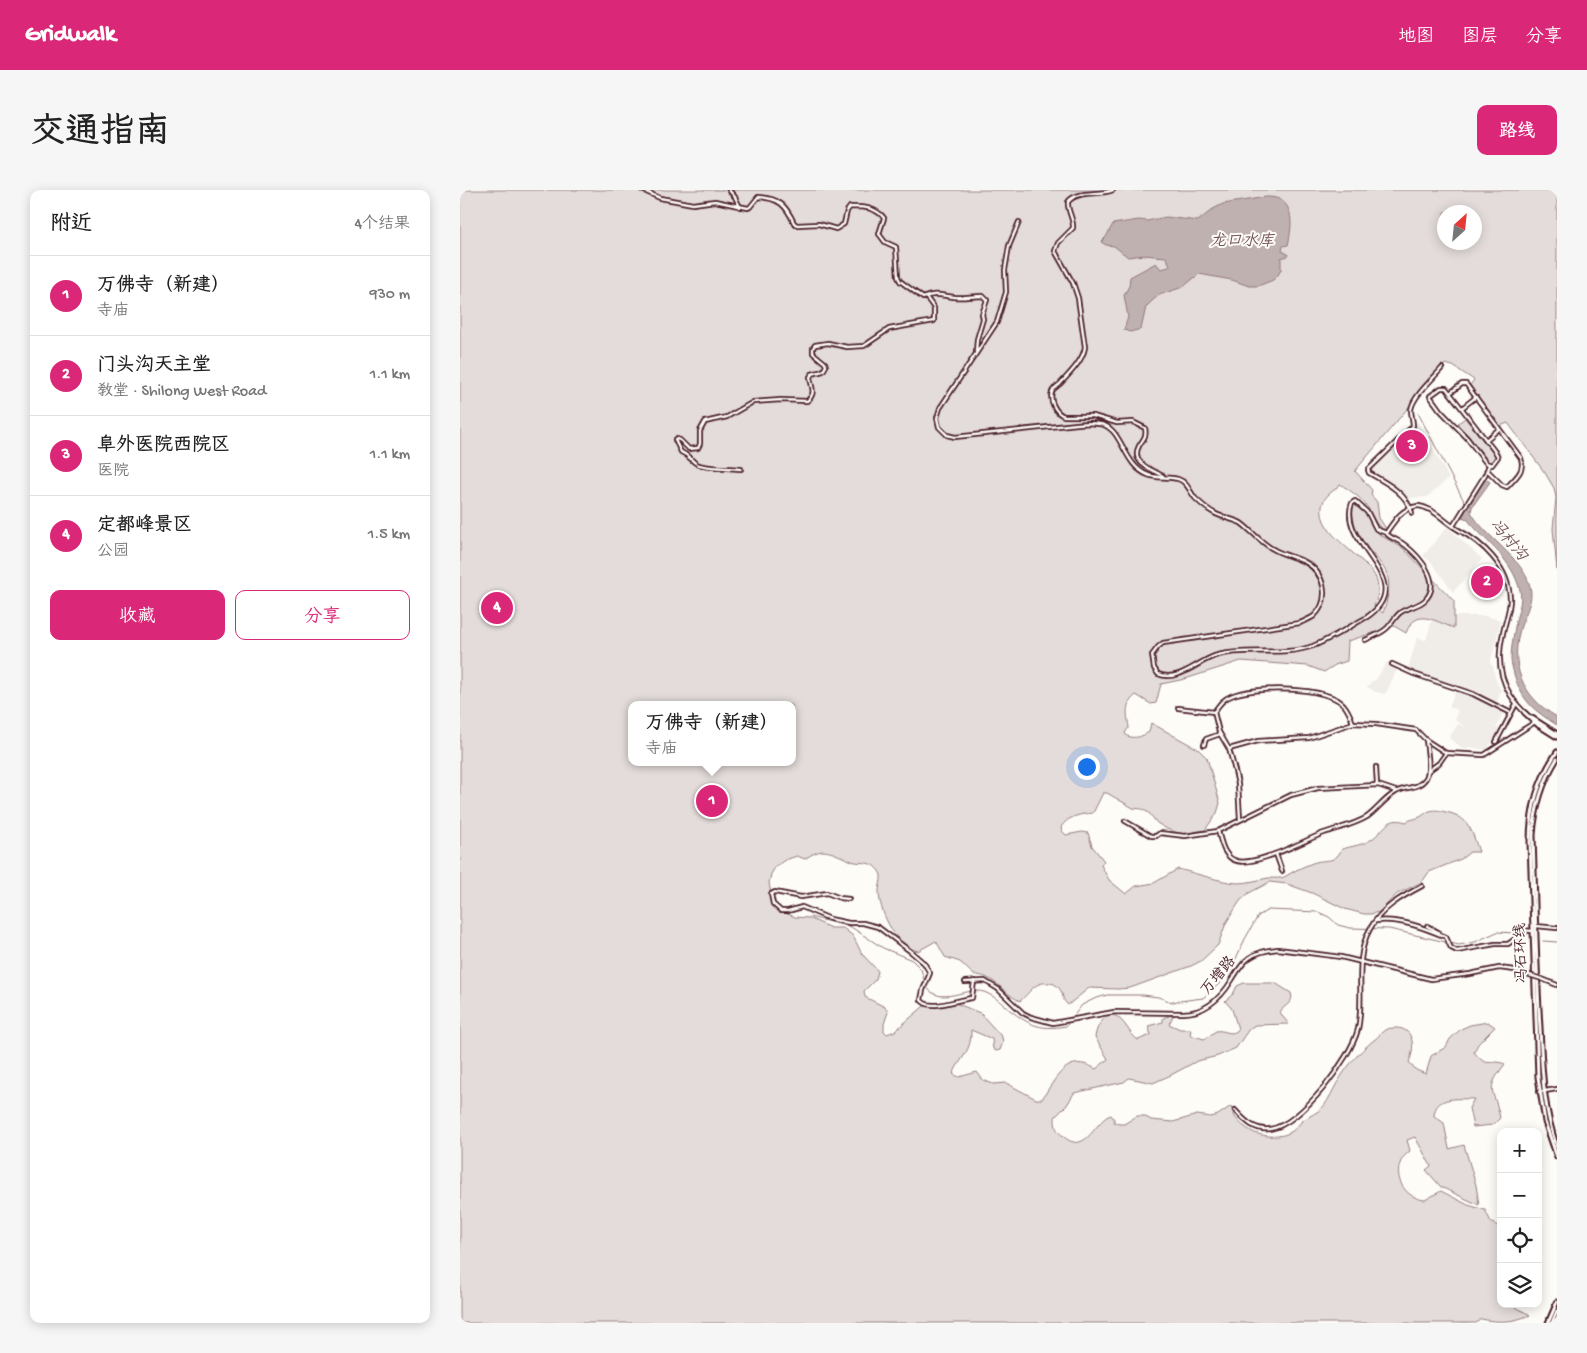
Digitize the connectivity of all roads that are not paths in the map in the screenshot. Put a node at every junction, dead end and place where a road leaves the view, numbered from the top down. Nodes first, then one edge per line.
1 (642, 190) edge
2 (729, 190) edge
3 (1113, 190) edge
4 (740, 207) junction
5 (1019, 222) dead end
6 (926, 297) junction
7 (976, 353) junction
8 (1442, 368) dead end
9 (1450, 393) junction
10 (1476, 397) junction
11 (1462, 408) junction
12 (1499, 429) junction
13 (1486, 440) junction
14 (1489, 465) junction
15 (741, 469) dead end
16 (1487, 470) junction
17 (1165, 477) junction
18 (1410, 507) junction
19 (1412, 513) dead end
20 (1453, 526) junction
21 (1386, 533) junction
22 (1365, 640) dead end
23 (1392, 664) dead end
24 (1516, 704) junction
25 (1178, 708) dead end
26 (1214, 712) junction
27 (1511, 713) junction
28 (1525, 713) junction
29 (1535, 722) junction
30 (1354, 723) junction
31 (1220, 734) junction
32 (1557, 736) edge
33 (1426, 740) junction
34 (1496, 742) dead end
35 (1204, 745) dead end
36 (1229, 749) junction
37 (1557, 752) edge
38 (1446, 754) junction
39 (1557, 759) edge
40 (1376, 767) dead end
41 (1428, 771) junction
42 (1377, 785) junction
43 (1396, 791) junction
44 (1240, 819) junction
45 (1125, 821) dead end
46 (1218, 831) junction
47 (1276, 854) junction
48 (1282, 871) dead end
49 (1422, 886) dead end
50 (849, 899) dead end
51 (1374, 923) junction
52 (1426, 926) dead end
53 (1536, 926) junction
54 (1557, 928) edge
55 (1533, 931) junction
56 (1442, 936) junction
57 (1362, 962) junction
58 (974, 981) junction
59 (964, 982) dead end
60 (1557, 985) edge
61 (1557, 1089) edge
62 (1542, 1091) junction
63 (1235, 1110) dead end
64 (1557, 1147) edge
65 (1557, 1157) edge
66 (1557, 1302) edge
67 (1557, 1311) edge
68 (1550, 1323) edge

1 - 4 street
2 - 4 street
3 - 17 street
4 - 6 street
5 - 7 street
6 - 7 street
6 - 15 street
7 - 17 street
8 - 18 street
9 - 10 street
9 - 11 street
9 - 14 street
10 - 11 street
10 - 12 street
11 - 13 street
12 - 13 street
12 - 16 street
13 - 14 street
14 - 16 street
16 - 20 street
17 - 21 street
18 - 19 street
18 - 20 street
18 - 21 street
20 - 24 street
21 - 22 street
23 - 27 street
24 - 27 street
24 - 28 street
25 - 26 street
26 - 30 street
26 - 31 street
27 - 34 street
28 - 29 main road
28 - 32 main road
29 - 32 main road
29 - 38 street
30 - 33 street
30 - 36 street
31 - 35 street
31 - 36 street
33 - 38 street
33 - 41 street
36 - 44 street
37 - 55 main road, 冯石环线
38 - 41 street
39 - 53 main road, 冯石环线
40 - 42 street
41 - 43 street
42 - 43 street
42 - 44 street
43 - 47 street
44 - 46 street
45 - 46 street
46 - 47 street
47 - 48 street
49 - 51 street
50 - 58 street
51 - 56 street
51 - 57 street
52 - 56 street
53 - 54 street
53 - 62 main road, 冯石环线
55 - 56 street
55 - 62 main road, 冯石环线
57 - 58 street, 万增路
57 - 60 street, 万增路, bridge
57 - 63 street
58 - 59 street, 万增路
61 - 62 street
62 - 64 main road, 冯石环线
62 - 65 main road, 冯石环线
66 - 68 main road
67 - 68 main road

